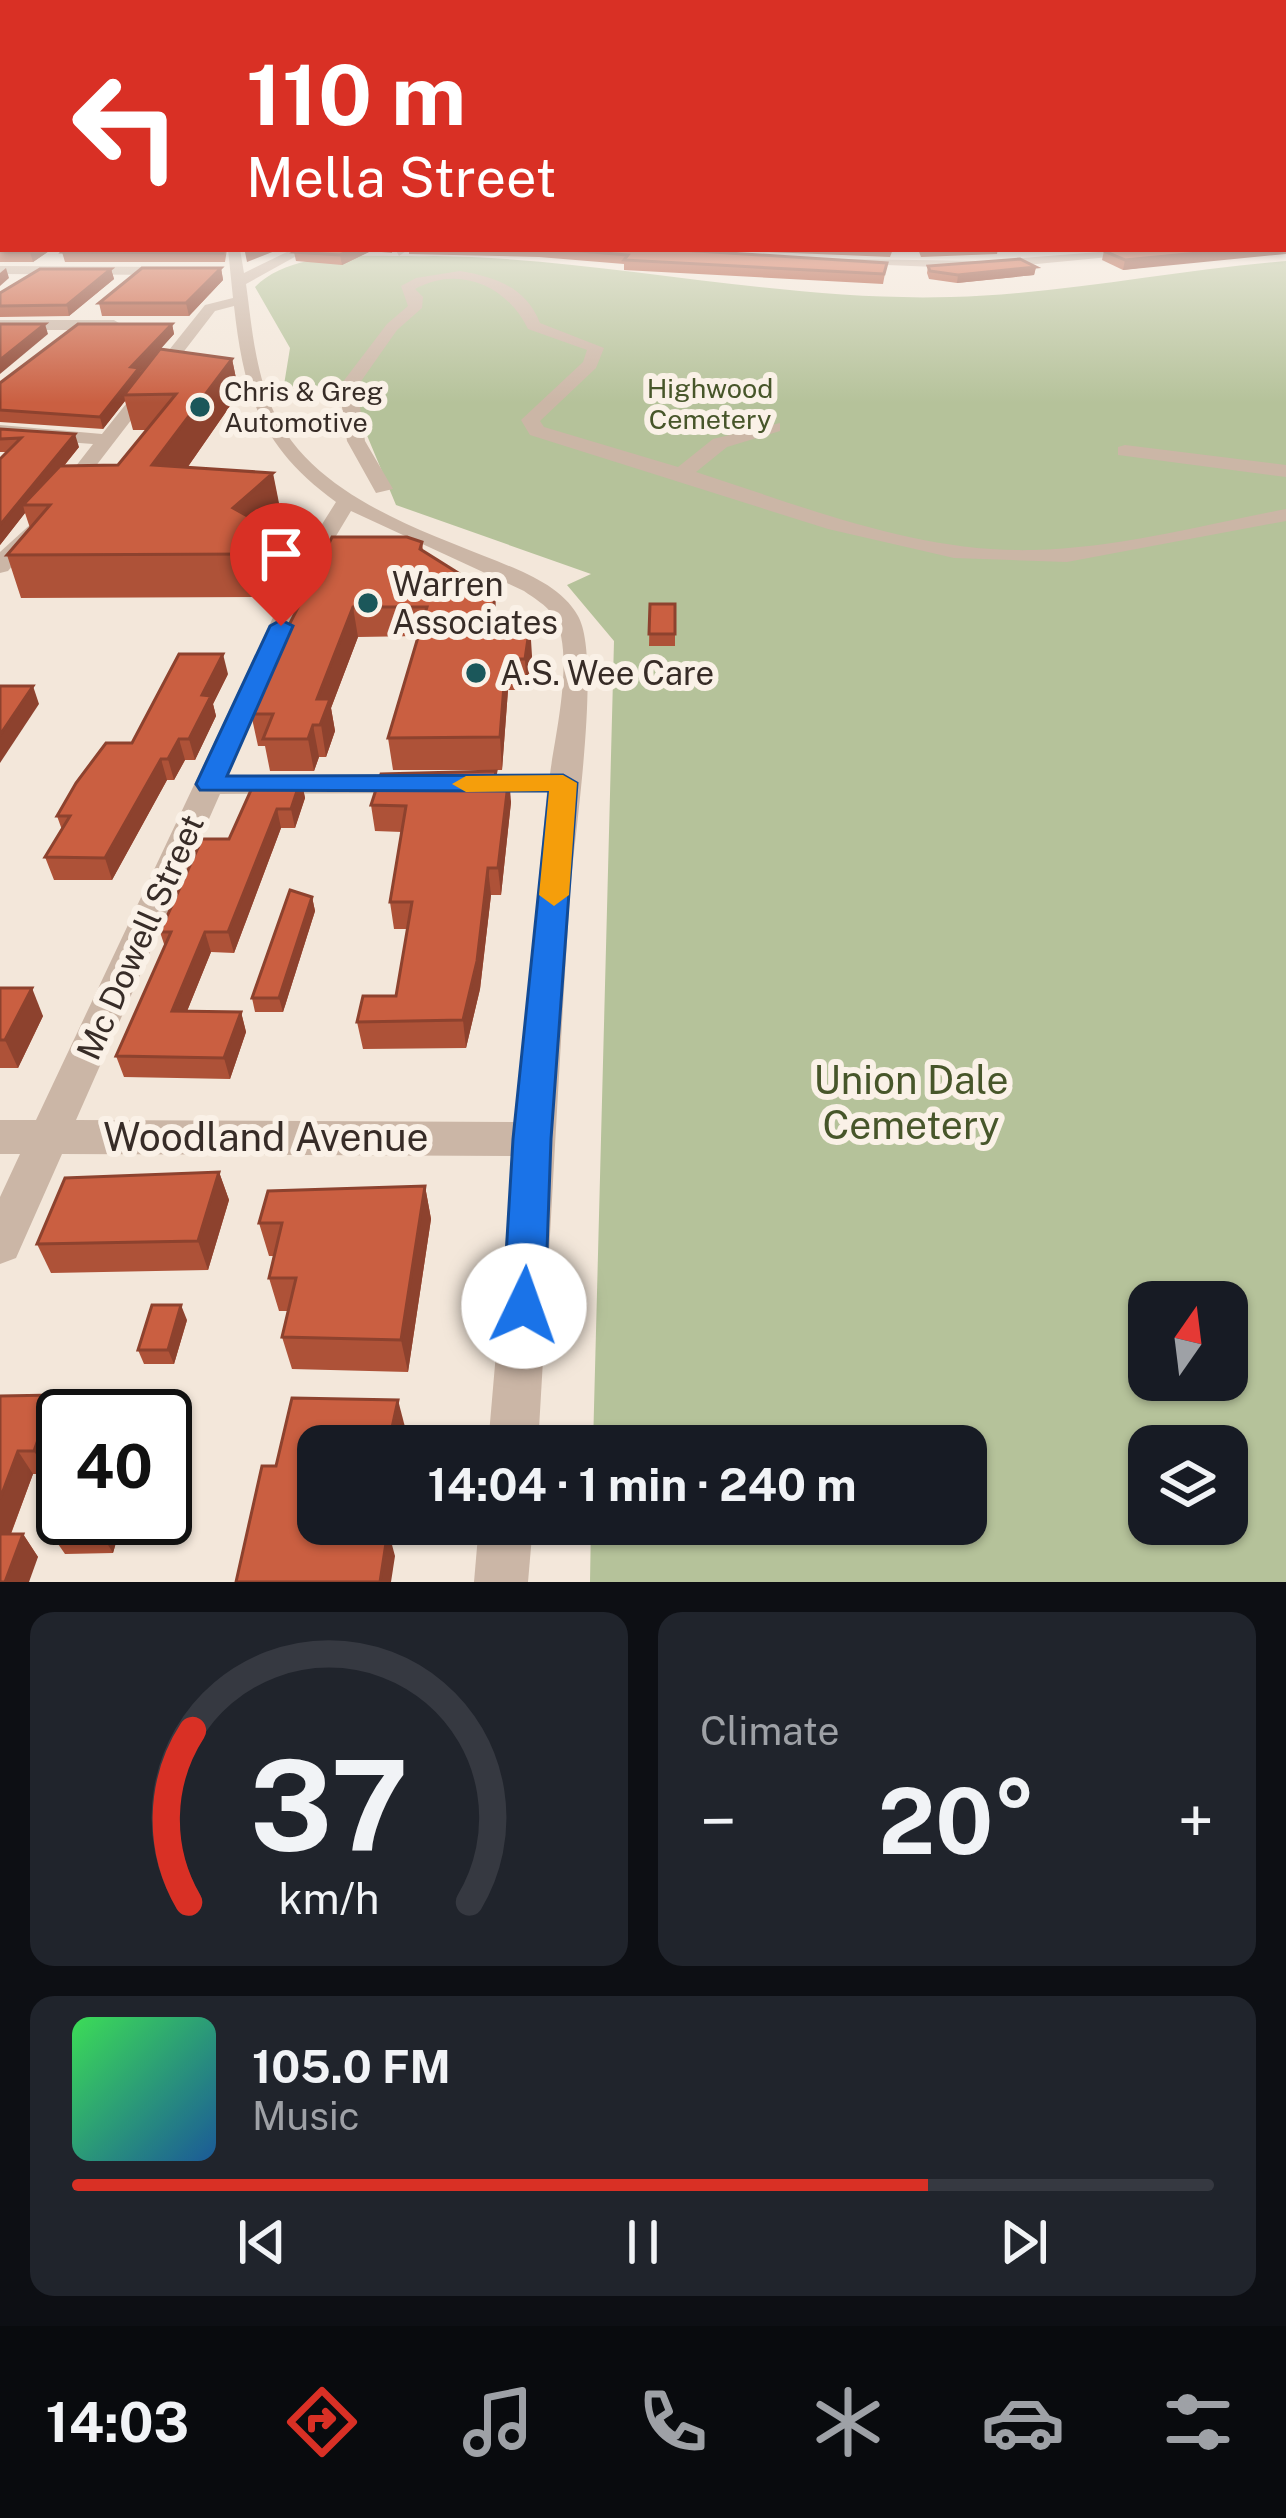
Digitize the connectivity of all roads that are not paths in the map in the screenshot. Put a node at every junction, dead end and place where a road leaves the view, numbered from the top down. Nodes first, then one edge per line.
1 (58, 256) edge
2 (235, 256) edge
3 (291, 256) edge
4 (982, 256) edge
5 (1106, 256) edge
6 (824, 262) edge
7 (999, 265) junction
8 (0, 270) edge
9 (38, 270) junction
10 (140, 271) junction
11 (199, 271) edge
12 (218, 271) edge
13 (19, 284) edge
14 (124, 284) edge
15 (240, 284) junction
16 (92, 311) dead end
17 (0, 325) edge
18 (76, 325) junction
19 (137, 325) edge
20 (45, 351) edge
21 (773, 427) dead end
22 (0, 431) edge
23 (110, 440) junction
24 (1126, 451) dead end
25 (1286, 471) edge
26 (681, 474) junction
27 (383, 489) dead end
28 (347, 501) junction
29 (1286, 515) edge
30 (0, 566) edge
31 (563, 783) junction
32 (209, 784) junction
33 (0, 1137) edge
34 (49, 1137) junction
35 (532, 1139) junction
36 (0, 1244) edge
37 (514, 1425) edge
38 (504, 1545) edge
39 (501, 1582) edge

1 - 9 street
2 - 15 street
3 - 15 street
4 - 7 street
5 - 7 street
6 - 7 street
8 - 9 street
9 - 10 street
9 - 13 street
10 - 11 street
10 - 14 street
12 - 15 street
15 - 23 street
15 - 28 street
16 - 18 street
17 - 18 street
18 - 19 street
18 - 20 street
21 - 26 street
22 - 23 street
23 - 30 street
24 - 25 street
26 - 27 street
26 - 29 street
28 - 31 street
28 - 32 street, Mc Dowell Street
31 - 32 street
31 - 35 street
32 - 34 street, Mc Dowell Street
33 - 34 street, Woodland Avenue
34 - 35 street, Woodland Avenue
34 - 36 street, Mc Dowell Street
35 - 37 street
38 - 39 street

